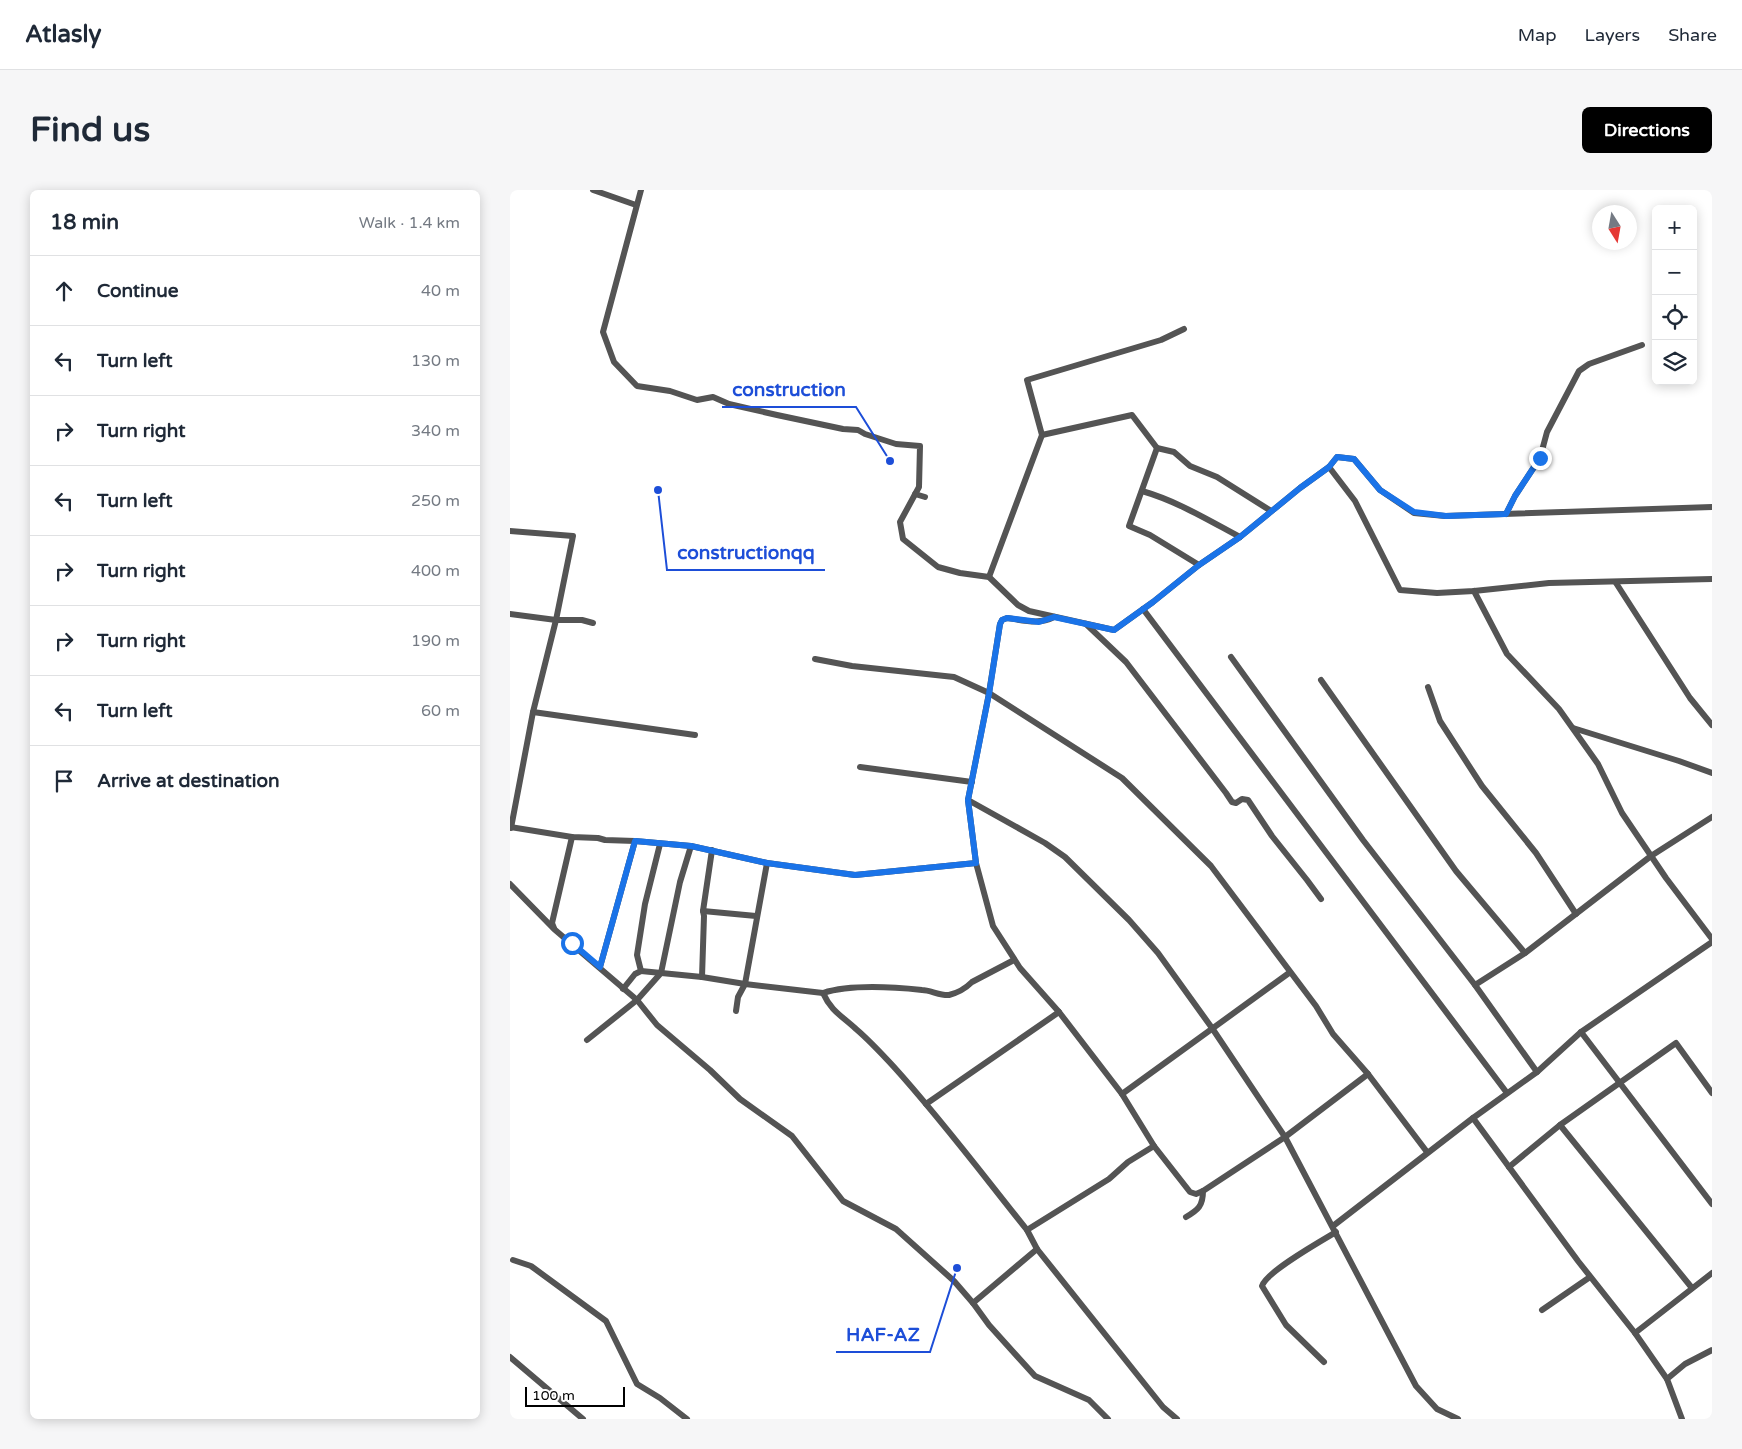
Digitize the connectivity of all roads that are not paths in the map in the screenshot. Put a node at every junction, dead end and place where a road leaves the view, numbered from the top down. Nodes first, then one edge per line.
1 (593, 190) edge
2 (641, 190) edge
3 (636, 205) junction
4 (1184, 329) dead end
5 (1642, 345) dead end
6 (1042, 435) junction
7 (1157, 448) junction
8 (1329, 467) junction
9 (1142, 491) junction
10 (915, 494) junction
11 (925, 497) dead end
12 (1712, 507) edge
13 (1271, 511) junction
14 (1506, 514) junction
15 (510, 531) edge
16 (1240, 537) junction
17 (1199, 565) junction
18 (989, 577) junction
19 (1712, 579) edge
20 (1616, 582) junction
21 (1474, 591) junction
22 (1143, 609) junction
23 (510, 614) edge
24 (1054, 617) junction
25 (556, 620) junction
26 (593, 623) dead end
27 (1085, 624) junction
28 (1231, 657) dead end
29 (814, 660) dead end
30 (1321, 680) dead end
31 (1428, 687) dead end
32 (989, 694) junction
33 (533, 712) junction
34 (1712, 725) edge
35 (1573, 728) junction
36 (695, 735) dead end
37 (860, 768) dead end
38 (1712, 773) edge
39 (972, 782) junction
40 (968, 800) junction
41 (1712, 818) edge
42 (510, 828) edge
43 (572, 837) junction
44 (635, 841) junction
45 (660, 844) junction
46 (691, 846) junction
47 (712, 850) junction
48 (1651, 856) junction
49 (767, 863) junction
50 (976, 863) junction
51 (510, 884) edge
52 (1321, 899) dead end
53 (703, 911) junction
54 (1576, 914) junction
55 (756, 916) junction
56 (554, 929) junction
57 (1712, 940) edge
58 (1525, 953) junction
59 (1014, 960) junction
60 (600, 967) junction
61 (641, 971) junction
62 (661, 973) junction
63 (1289, 973) junction
64 (702, 977) junction
65 (745, 984) junction
66 (1475, 985) junction
67 (623, 989) junction
68 (823, 993) junction
69 (637, 1000) junction
70 (736, 1011) dead end
71 (1059, 1012) junction
72 (1212, 1028) junction
73 (1581, 1032) junction
74 (587, 1040) dead end
75 (1537, 1072) junction
76 (1368, 1074) junction
77 (1618, 1082) junction
78 (1507, 1093) junction
79 (1712, 1093) edge
80 (1122, 1094) junction
81 (926, 1104) junction
82 (1473, 1118) junction
83 (1560, 1125) junction
84 (1285, 1137) junction
85 (1154, 1146) junction
86 (1427, 1152) junction
87 (1509, 1167) junction
88 (1203, 1191) junction
89 (1712, 1204) edge
90 (1186, 1217) dead end
91 (1334, 1229) junction
92 (1027, 1230) junction
93 (1037, 1250) junction
94 (511, 1260) edge
95 (1712, 1273) edge
96 (1590, 1277) junction
97 (1692, 1288) junction
98 (974, 1303) junction
99 (1542, 1310) dead end
100 (1635, 1333) junction
101 (1712, 1350) edge
102 (510, 1357) edge
103 (1324, 1362) dead end
104 (1668, 1379) junction
105 (583, 1419) edge
106 (687, 1419) edge
107 (1108, 1419) edge
108 (1177, 1419) edge
109 (1458, 1419) edge
110 (1682, 1419) edge

1 - 3 street
2 - 3 street
3 - 10 street
4 - 6 street
5 - 14 street
6 - 7 street
6 - 18 street
7 - 9 street
7 - 13 street
8 - 13 street
8 - 14 street
8 - 21 street
9 - 16 street
9 - 17 street
10 - 11 street
10 - 18 street
12 - 14 street
13 - 16 street
15 - 25 street
16 - 17 street
17 - 22 street
18 - 24 street
19 - 20 street
20 - 21 street
20 - 34 street
21 - 35 street
22 - 27 street
22 - 78 street
23 - 25 street
24 - 27 street
24 - 32 street
25 - 26 street
25 - 33 street
27 - 52 street
28 - 66 street
29 - 32 street
30 - 58 street
31 - 54 street
32 - 39 street
32 - 63 street
33 - 36 street
33 - 42 street
35 - 38 street
35 - 48 street
37 - 39 street
39 - 40 street
40 - 50 street
40 - 72 street
41 - 48 street
42 - 43 street
43 - 44 street
43 - 56 street
44 - 45 street
44 - 60 street
45 - 46 street
45 - 61 street
46 - 47 street
46 - 62 street
47 - 49 street
47 - 53 street
48 - 54 street
48 - 57 street
49 - 50 street
49 - 55 street
50 - 59 street
51 - 56 street
53 - 55 street
53 - 64 street
54 - 58 street
55 - 65 street
56 - 60 street
57 - 73 street
58 - 66 street
59 - 68 street
59 - 71 street
60 - 67 street
61 - 62 street
61 - 67 street
62 - 64 street
62 - 69 street
63 - 72 street
63 - 76 street
64 - 65 street
65 - 68 street
65 - 70 street
66 - 75 street
67 - 69 street
68 - 81 street
69 - 74 street
69 - 98 street
71 - 80 street
71 - 81 street
72 - 80 street
72 - 84 street
73 - 75 street
73 - 77 street
75 - 78 street
76 - 84 street
76 - 86 street
77 - 79 street
77 - 83 street
77 - 89 street
78 - 82 street
80 - 85 street
81 - 92 street
82 - 86 street
82 - 87 street
83 - 87 street
83 - 97 street
84 - 88 street
84 - 91 street
85 - 88 street
85 - 92 street
86 - 91 street
87 - 96 street
88 - 90 street
91 - 103 street
91 - 109 street
92 - 93 street
93 - 98 street
93 - 108 street
94 - 106 street
95 - 97 street
96 - 99 street
96 - 100 street
97 - 100 street
98 - 107 street
100 - 104 street
101 - 104 street
102 - 105 street
104 - 110 street

